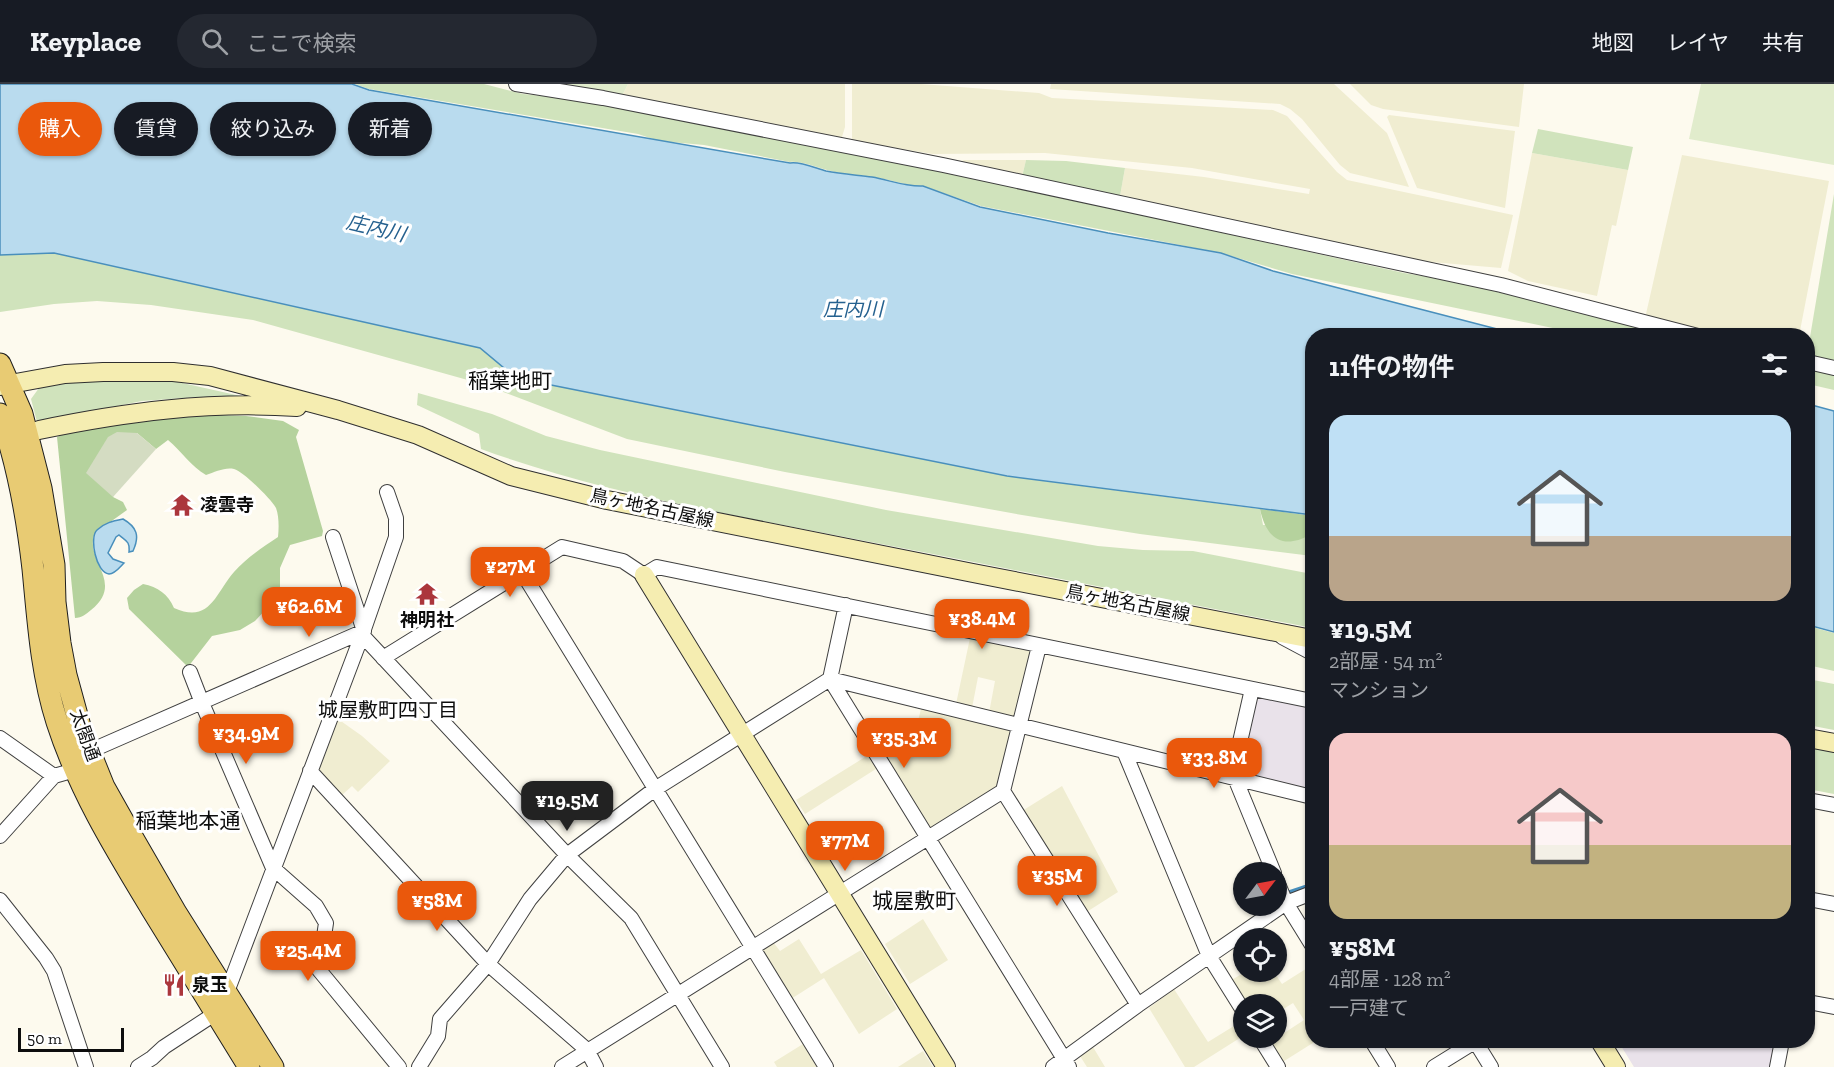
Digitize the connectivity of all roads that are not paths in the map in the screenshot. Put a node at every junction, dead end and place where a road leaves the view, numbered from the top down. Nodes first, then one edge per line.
1 (516, 84) edge
2 (1667, 328) edge
3 (0, 364) edge
4 (1815, 364) edge
5 (1834, 368) edge
6 (4, 385) edge
7 (338, 410) junction
8 (0, 414) edge
9 (39, 430) dead end
10 (387, 492) dead end
11 (333, 537) dead end
12 (522, 572) junction
13 (644, 575) junction
14 (846, 605) junction
15 (1266, 629) junction
16 (363, 633) junction
17 (1305, 637) edge
18 (1039, 646) junction
19 (1305, 648) edge
20 (383, 658) junction
21 (190, 672) dead end
22 (830, 679) junction
23 (1252, 689) junction
24 (1305, 700) edge
25 (202, 703) junction
26 (1020, 726) junction
27 (742, 734) junction
28 (0, 738) edge
29 (1815, 740) edge
30 (1834, 744) edge
31 (90, 751) junction
32 (1124, 751) junction
33 (75, 770) junction
34 (310, 771) junction
35 (54, 776) junction
36 (1234, 778) junction
37 (655, 789) junction
38 (1003, 791) junction
39 (1305, 795) edge
40 (1815, 801) edge
41 (1834, 805) edge
42 (0, 836) edge
43 (928, 838) junction
44 (567, 855) junction
45 (1269, 862) edge
46 (273, 868) junction
47 (840, 894) junction
48 (1305, 896) edge
49 (0, 900) edge
50 (1815, 901) edge
51 (1287, 903) edge
52 (1834, 904) edge
53 (1287, 905) edge
54 (1267, 916) edge
55 (1305, 934) edge
56 (752, 948) junction
57 (1209, 956) junction
58 (488, 964) junction
59 (228, 992) junction
60 (677, 994) junction
61 (1233, 994) edge
62 (1815, 1003) edge
63 (1138, 1005) junction
64 (1834, 1007) edge
65 (216, 1014) junction
66 (1266, 1048) edge
67 (1376, 1048) edge
68 (1464, 1048) edge
69 (1479, 1048) edge
70 (1604, 1048) edge
71 (1781, 1048) edge
72 (587, 1050) junction
73 (1062, 1064) edge
74 (86, 1067) edge
75 (138, 1067) edge
76 (249, 1067) edge
77 (273, 1067) edge
78 (399, 1067) edge
79 (419, 1067) edge
80 (562, 1067) edge
81 (596, 1067) edge
82 (722, 1067) edge
83 (826, 1067) edge
84 (946, 1067) edge
85 (1278, 1067) edge
86 (1388, 1067) edge
87 (1434, 1067) edge
88 (1491, 1067) edge
89 (1616, 1067) edge
90 (1777, 1067) edge

1 - 2 street
3 - 6 main road, 太閤通
4 - 5 street
6 - 7 main road, 鳥ヶ地名古屋線
6 - 31 main road, 太閤通
7 - 9 main road
7 - 15 main road, 鳥ヶ地名古屋線
8 - 33 main road, 太閤通
10 - 16 street
11 - 16 street
12 - 13 street
12 - 20 street
12 - 37 street
13 - 14 street
13 - 27 main road
14 - 18 street
14 - 22 street
15 - 17 main road, 鳥ヶ地名古屋線
15 - 19 street
16 - 20 street
16 - 25 street
16 - 34 street
18 - 23 street
18 - 26 street
20 - 44 street
21 - 25 street
22 - 26 street
22 - 27 street
22 - 43 street
23 - 24 street
23 - 36 street
25 - 31 street
25 - 46 street
26 - 32 street
26 - 38 street
27 - 37 street
27 - 47 main road
28 - 35 street
29 - 30 main road
31 - 59 main road, 太閤通
32 - 36 street
32 - 57 street
33 - 35 street
33 - 65 main road, 太閤通
34 - 46 street
34 - 58 street
35 - 42 street
36 - 39 street
36 - 45 street
37 - 44 street
37 - 56 street
38 - 43 street
38 - 63 street
40 - 41 street
43 - 47 street
43 - 73 street
44 - 58 street
44 - 60 street
46 - 59 street
46 - 78 street
47 - 56 street
47 - 84 main road
48 - 51 street
49 - 74 street
50 - 52 street
53 - 55 street
54 - 57 street
56 - 60 street
56 - 83 street
57 - 61 street
57 - 63 street
58 - 72 street
58 - 79 street
59 - 65 street
59 - 77 main road, 太閤通
60 - 72 street
60 - 82 street
62 - 64 street
63 - 73 street
65 - 75 street
65 - 76 main road, 太閤通
66 - 85 street
67 - 86 street
68 - 87 street
69 - 88 street
70 - 89 main road
71 - 90 street
72 - 80 street
72 - 81 street

